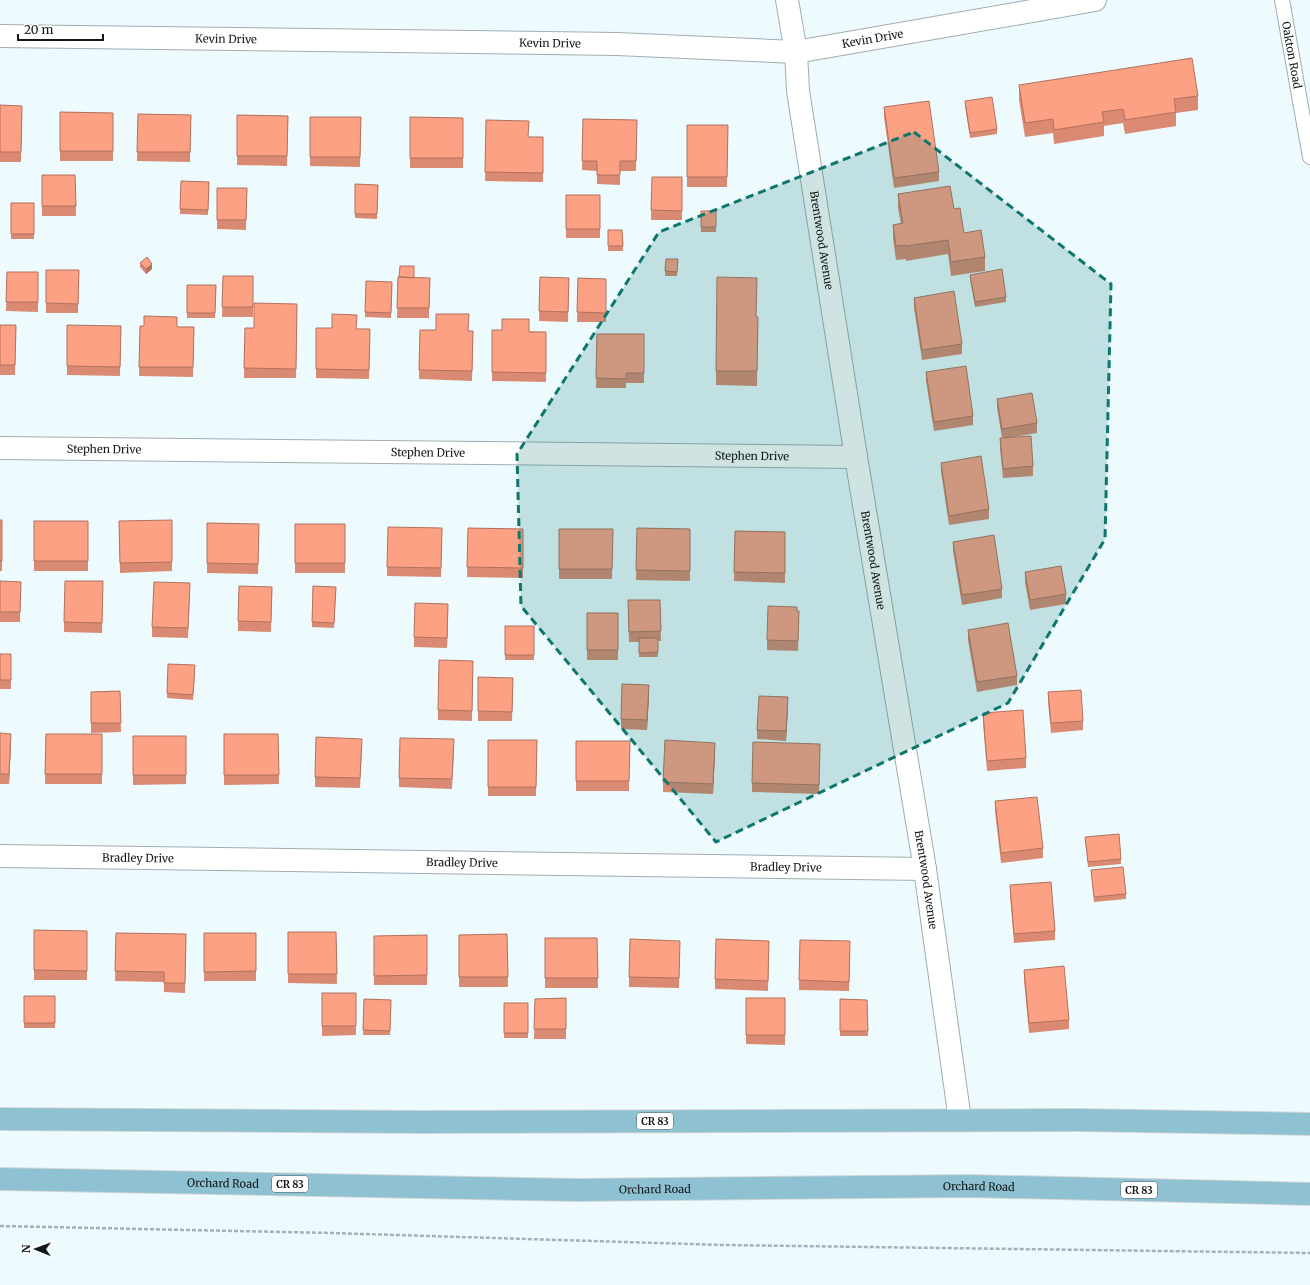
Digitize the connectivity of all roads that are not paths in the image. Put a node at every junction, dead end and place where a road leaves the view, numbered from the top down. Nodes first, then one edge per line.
1 (787, 0) edge
2 (1095, 0) edge
3 (1282, 0) edge
4 (0, 36) edge
5 (796, 52) junction
6 (1310, 157) edge
7 (0, 448) edge
8 (856, 457) junction
9 (0, 856) edge
10 (925, 869) junction
11 (0, 1119) edge
12 (960, 1120) junction
13 (1310, 1124) edge
14 (0, 1179) edge
15 (1310, 1194) edge

1 - 5 street, Brentwood Avenue
2 - 5 street, Kevin Drive
3 - 6 lane, Oakton Road
4 - 5 street, Kevin Drive
5 - 8 street, Brentwood Avenue
7 - 8 street, Stephen Drive
8 - 10 street, Brentwood Avenue
9 - 10 street, Bradley Drive
10 - 12 street, Brentwood Avenue
11 - 12 main road, CR 83
12 - 13 main road, CR 83
14 - 15 main road, Orchard Road / CR 83

